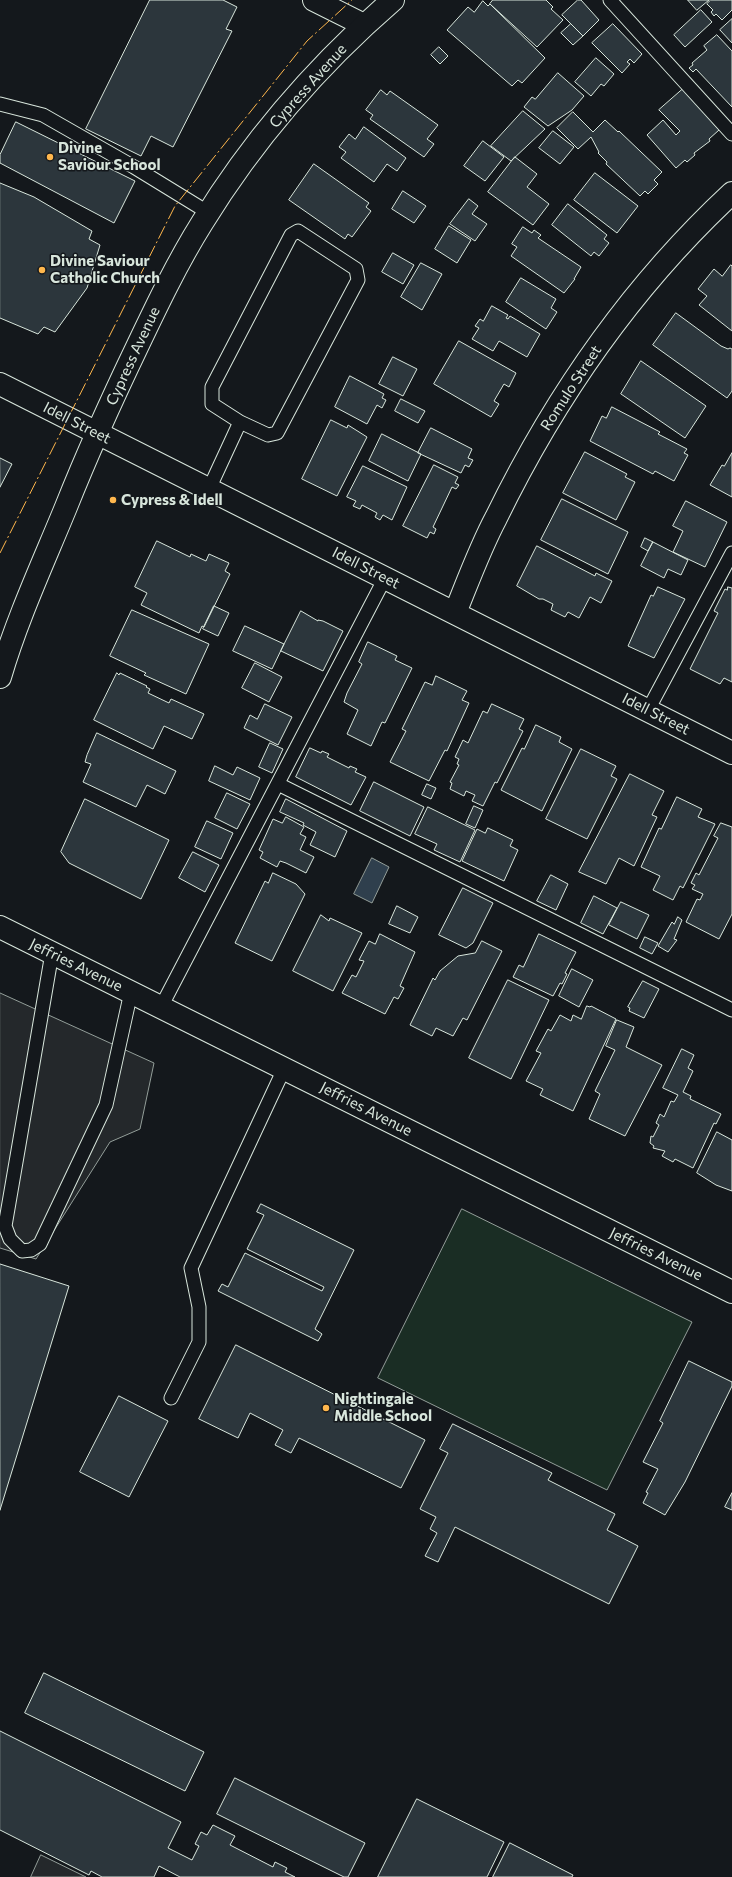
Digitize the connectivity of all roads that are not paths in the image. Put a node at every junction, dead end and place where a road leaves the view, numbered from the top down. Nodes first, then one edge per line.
1 (314, 0) edge
2 (393, 0) edge
3 (610, 0) edge
4 (364, 25) junction
5 (0, 104) edge
6 (732, 134) edge
7 (732, 193) edge
8 (209, 213) junction
9 (0, 384) edge
10 (240, 422) junction
11 (96, 433) junction
12 (209, 489) junction
13 (732, 553) edge
14 (385, 578) junction
15 (455, 613) junction
16 (4, 648) edge
17 (0, 678) edge
18 (648, 710) junction
19 (732, 752) edge
20 (278, 784) junction
21 (0, 927) edge
22 (52, 953) junction
23 (131, 992) junction
24 (161, 1007) junction
25 (732, 1010) edge
26 (284, 1069) junction
27 (732, 1292) edge
28 (171, 1398) dead end

1 - 4 street
2 - 4 street, Cypress Avenue
3 - 6 lane
4 - 8 street, Cypress Avenue
5 - 8 lane
7 - 15 street, Romulo Street
8 - 11 street, Cypress Avenue
9 - 11 street, Idell Street
10 - 10 lane
10 - 12 lane
11 - 12 street, Idell Street
11 - 16 street, Cypress Avenue
12 - 14 street, Idell Street
13 - 18 lane
14 - 15 street, Idell Street
14 - 20 lane
15 - 18 street, Idell Street
16 - 17 street, Cypress Avenue
18 - 19 street, Idell Street
20 - 24 lane
20 - 25 lane
21 - 22 street, Jeffries Avenue
22 - 23 street, Jeffries Avenue
22 - 23 lane
23 - 24 street, Jeffries Avenue
24 - 26 street, Jeffries Avenue
26 - 27 street, Jeffries Avenue
26 - 28 lane

